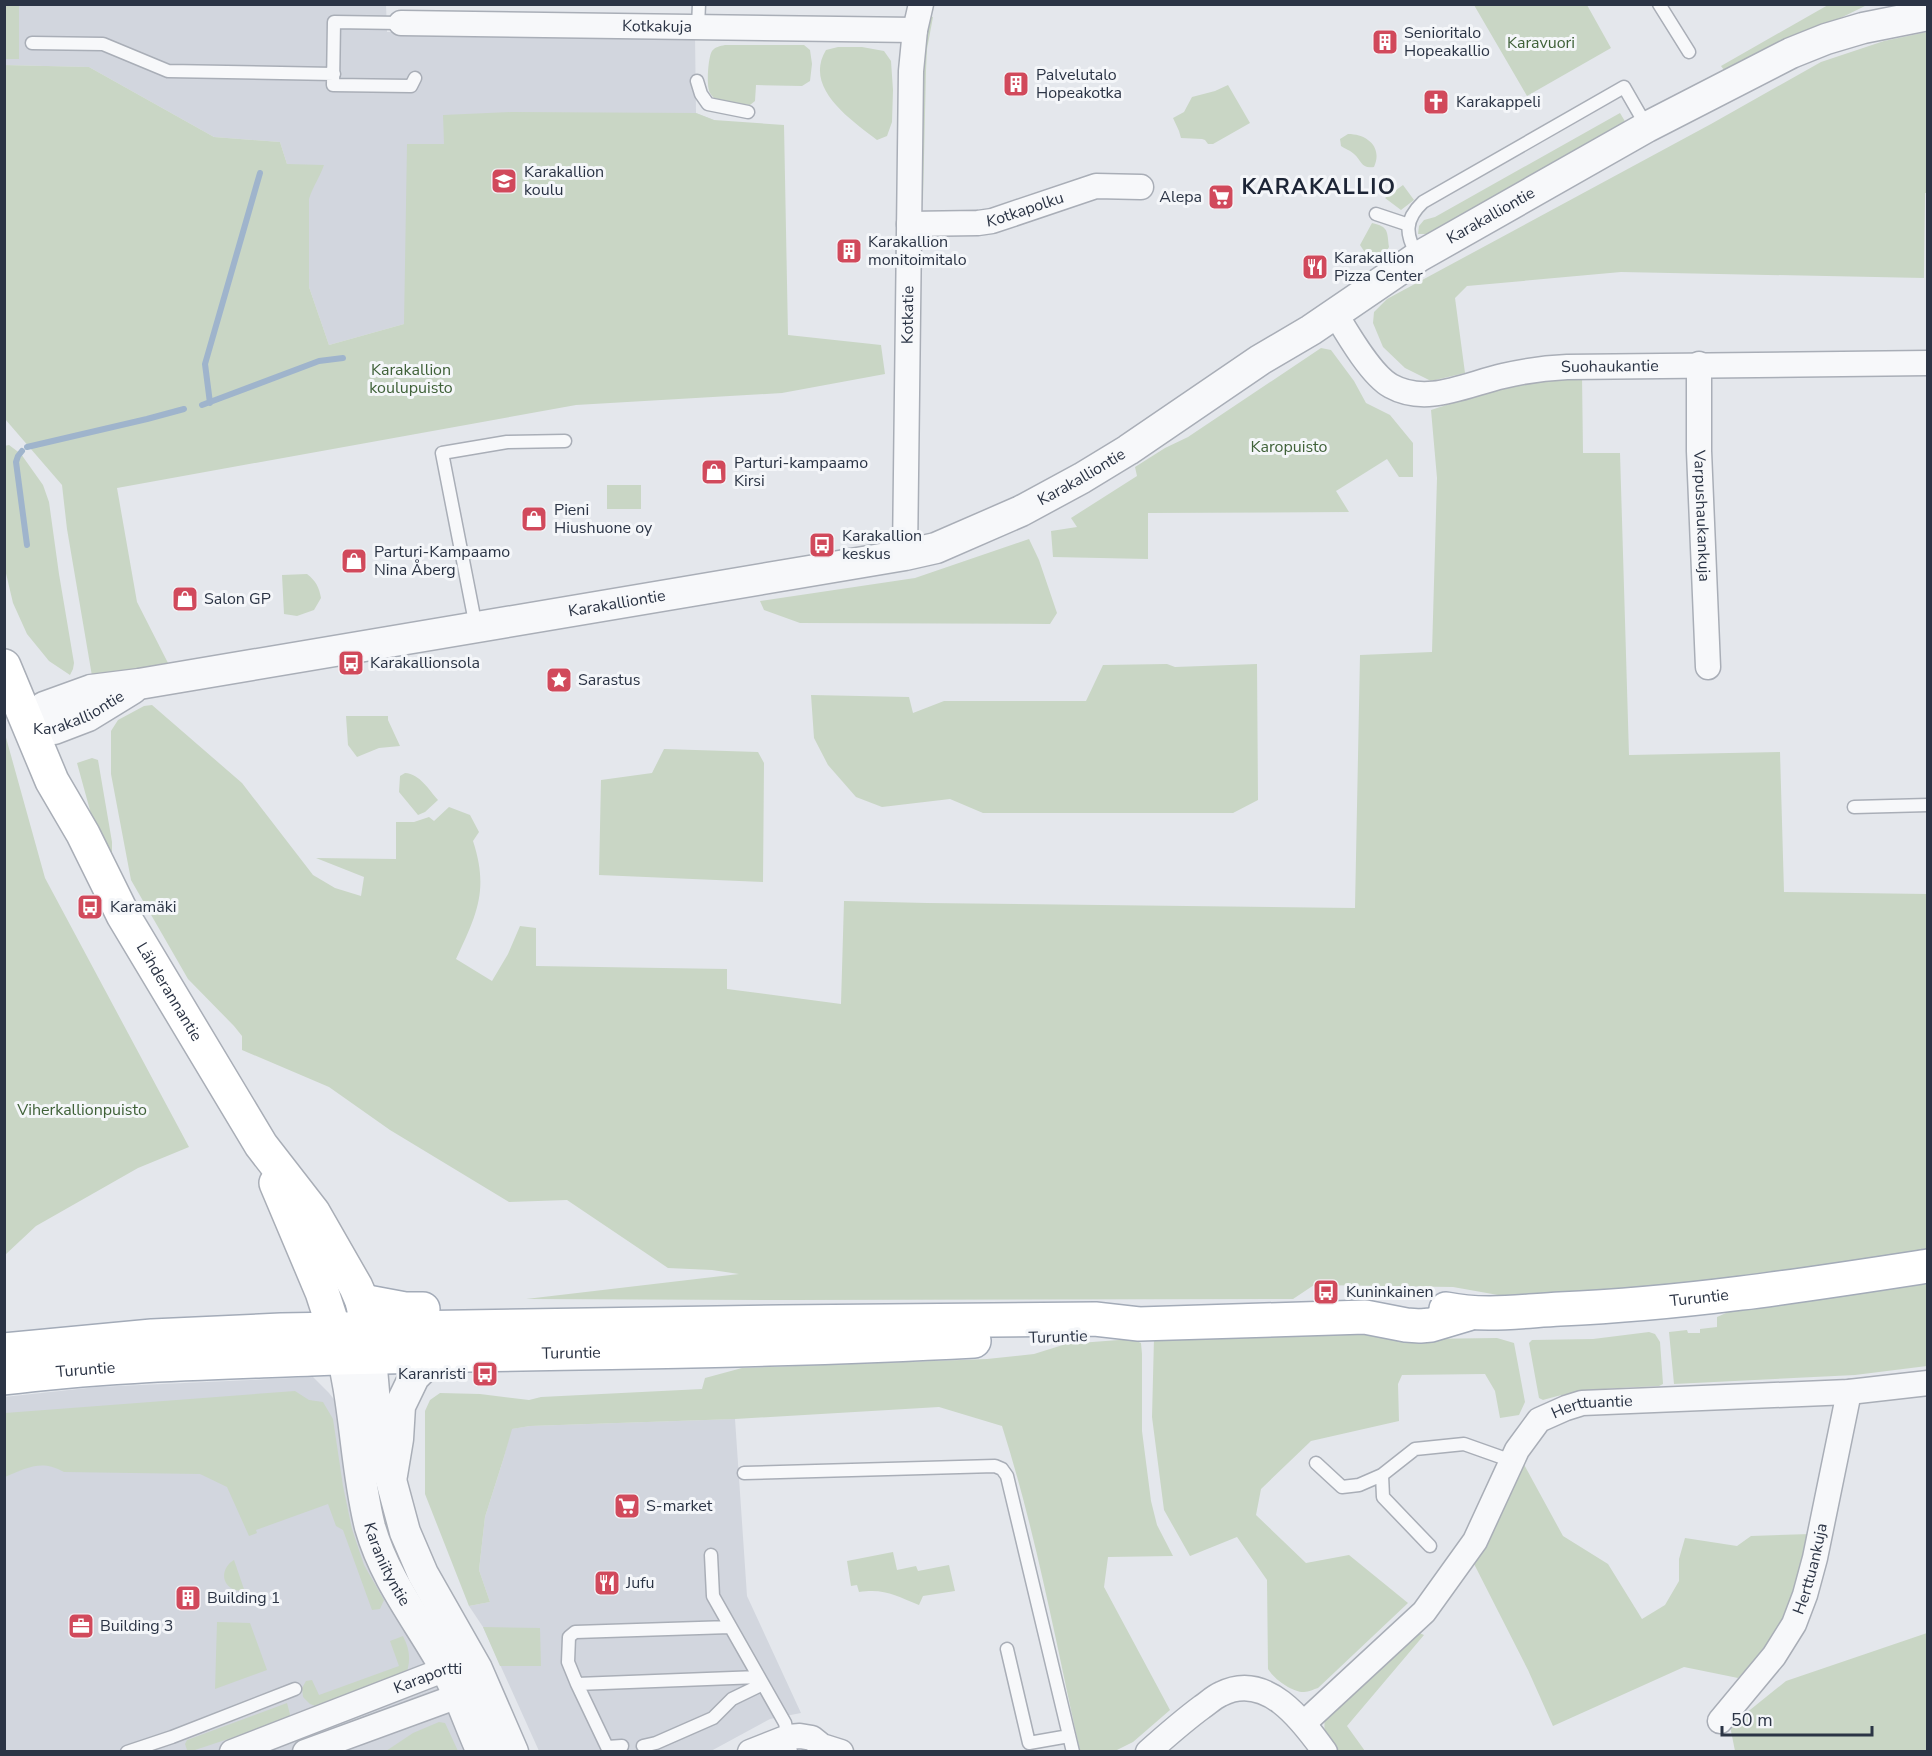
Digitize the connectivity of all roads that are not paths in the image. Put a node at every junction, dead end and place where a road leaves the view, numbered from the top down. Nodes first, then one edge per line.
1 (921, 4) edge
2 (1659, 4) edge
3 (1671, 4) edge
4 (698, 15) edge
5 (1928, 15) edge
6 (401, 23) joint
7 (1669, 23) junction
8 (915, 30) junction
9 (32, 43) dead end
10 (1689, 52) dead end
11 (334, 74) junction
12 (415, 78) dead end
13 (697, 81) dead end
14 (748, 112) dead end
15 (1647, 127) junction
16 (1141, 187) dead end
17 (1376, 214) dead end
18 (909, 224) junction
19 (1409, 225) junction
20 (1418, 257) junction
21 (1335, 313) junction
22 (1928, 363) edge
23 (1699, 364) junction
24 (565, 441) dead end
25 (905, 555) junction
26 (477, 628) junction
27 (4, 642) edge
28 (4, 666) edge
29 (1707, 667) dead end
30 (42, 722) junction
31 (1928, 805) edge
32 (1854, 807) dead end
33 (1928, 1266) edge
34 (1139, 1324) junction
35 (356, 1335) junction
36 (4, 1350) edge
37 (435, 1356) junction
38 (4, 1378) edge
39 (1928, 1383) edge
40 (1849, 1392) junction
41 (1512, 1461) junction
42 (1316, 1463) dead end
43 (744, 1473) dead end
44 (1382, 1475) junction
45 (392, 1480) junction
46 (1430, 1546) dead end
47 (711, 1555) dead end
48 (730, 1627) junction
49 (1007, 1649) dead end
50 (477, 1670) junction
51 (761, 1681) junction
52 (452, 1683) junction
53 (577, 1684) junction
54 (295, 1689) dead end
55 (1720, 1721) dead end
56 (1304, 1724) junction
57 (1069, 1736) junction
58 (790, 1744) edge
59 (622, 1746) dead end
60 (643, 1746) dead end
61 (826, 1750) edge
62 (127, 1752) edge
63 (232, 1752) edge
64 (305, 1752) edge
65 (482, 1752) edge
66 (513, 1752) edge
67 (750, 1752) edge
68 (1073, 1752) edge
69 (1148, 1752) edge
70 (1325, 1752) edge

1 - 8 street, Kotkatie
2 - 7 lane
3 - 7 lane
4 - 6 street, Kotkakuja
4 - 8 street, Kotkakuja
5 - 15 street, Karakalliontie
6 - 11 lane
7 - 10 lane
8 - 18 street, Kotkatie
9 - 11 lane
11 - 12 lane
13 - 14 lane
15 - 19 lane
15 - 20 street, Karakalliontie
16 - 18 street, Kotkapolku
17 - 19 lane
18 - 25 street, Kotkatie
19 - 20 lane
20 - 21 street, Karakalliontie
21 - 23 street, Suohaukantie
21 - 25 street, Karakalliontie
22 - 23 street, Suohaukantie
23 - 29 street, Varpushaukankuja
24 - 26 lane
25 - 26 street, Karakalliontie
26 - 30 street, Karakalliontie
27 - 30 main road, Lähderannantie
28 - 30 main road, Lähderannantie
30 - 35 main road, Lähderannantie
31 - 32 lane
33 - 34 main road, Turuntie
34 - 35 main road, Turuntie
34 - 37 main road, Turuntie
35 - 36 main road, Turuntie
35 - 37 main road, Turuntie
35 - 38 main road, Turuntie
35 - 45 street, Karaniityntie
35 - 52 street, Karaniityntie
37 - 45 street, Karaniityntie
39 - 40 street, Herttuantie
40 - 41 street, Herttuantie
40 - 55 street, Herttuankuja
41 - 44 lane
41 - 56 street, Herttuantie
42 - 44 lane
43 - 57 lane
44 - 46 lane
45 - 50 street, Karaniityntie
47 - 48 lane
48 - 51 lane
48 - 53 lane
49 - 57 lane
50 - 52 street, Karaportti
50 - 66 street, Karaniityntie
51 - 53 lane
51 - 58 lane
51 - 60 lane
52 - 63 street, Karaportti
52 - 64 street, Karaportti
52 - 65 street, Karaniityntie
53 - 59 lane
54 - 62 lane
56 - 69 street
56 - 70 street
57 - 68 lane
58 - 61 street
58 - 67 street

